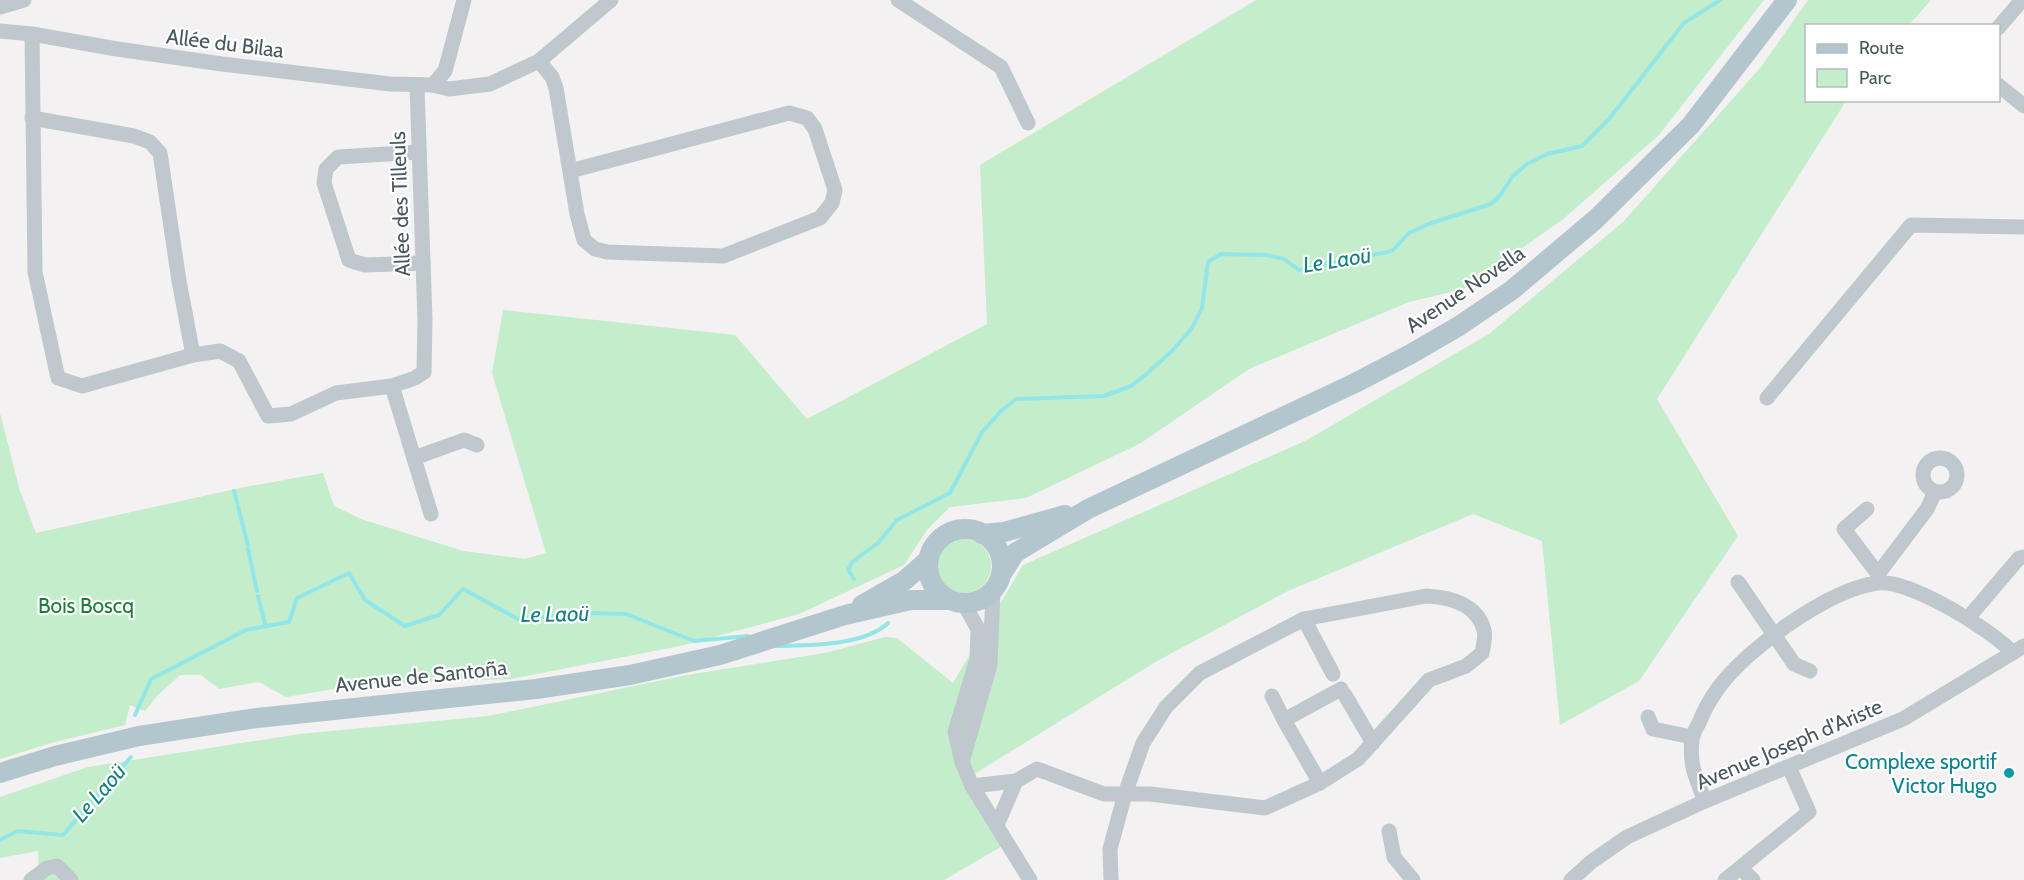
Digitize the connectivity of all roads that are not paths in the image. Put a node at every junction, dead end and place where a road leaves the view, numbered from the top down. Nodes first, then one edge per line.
1 (24, 0) edge
2 (464, 0) edge
3 (611, 0) edge
4 (898, 0) edge
5 (1787, 0) edge
6 (2022, 0) edge
7 (0, 7) edge
8 (2000, 26) edge
9 (4, 28) edge
10 (32, 34) junction
11 (539, 61) junction
12 (433, 85) junction
13 (417, 86) junction
14 (2000, 87) edge
15 (2024, 106) edge
16 (32, 118) junction
17 (1028, 123) dead end
18 (419, 152) junction
19 (570, 171) junction
20 (2024, 227) edge
21 (423, 263) junction
22 (193, 355) junction
23 (392, 386) junction
24 (1767, 398) dead end
25 (477, 445) dead end
26 (414, 458) junction
27 (1935, 492) dead end
28 (1088, 509) junction
29 (1867, 509) dead end
30 (431, 514) dead end
31 (982, 534) junction
32 (2024, 557) edge
33 (928, 560) junction
34 (1878, 578) junction
35 (1738, 582) dead end
36 (997, 583) junction
37 (956, 602) junction
38 (845, 615) junction
39 (1968, 618) junction
40 (1304, 619) junction
41 (1774, 635) junction
42 (2019, 650) edge
43 (1810, 671) dead end
44 (1333, 674) dead end
45 (1272, 696) dead end
46 (1648, 717) dead end
47 (1284, 720) junction
48 (1692, 737) junction
49 (1373, 743) junction
50 (962, 762) junction
51 (1789, 766) junction
52 (0, 773) edge
53 (1016, 781) junction
54 (1320, 783) junction
55 (972, 786) junction
56 (1125, 794) junction
57 (1705, 801) junction
58 (997, 825) junction
59 (1389, 831) dead end
60 (1741, 868) junction
61 (31, 880) edge
62 (71, 880) edge
63 (1030, 880) edge
64 (1111, 880) edge
65 (1413, 880) edge
66 (1571, 880) edge
67 (1725, 880) edge
68 (1753, 880) edge

1 - 7 street
2 - 12 street
3 - 11 street, Allée du Bilaa
4 - 17 street
5 - 28 main road, Avenue Novella
6 - 8 street
9 - 10 street, Allée du Bilaa
10 - 13 street, Allée du Bilaa
10 - 16 street
11 - 12 street, Allée du Bilaa
11 - 19 street
12 - 13 street, Allée du Bilaa
13 - 18 street, Allée des Tilleuls
14 - 15 street
16 - 22 street
16 - 22 street
18 - 21 street, Allée des Tilleuls
18 - 21 street
19 - 19 street
20 - 24 street
21 - 23 street, Allée des Tilleuls
22 - 23 street
23 - 26 street
25 - 26 street
26 - 30 street
27 - 34 street
28 - 31 main road, Avenue Novella
28 - 36 main road, Avenue Novella
29 - 34 street
31 - 33 main road
31 - 36 main road
32 - 39 street
33 - 37 main road
33 - 38 main road, Avenue de Santoña
34 - 39 street
34 - 41 street
35 - 41 street
36 - 37 main road
36 - 50 street
37 - 38 main road, Avenue de Santoña
37 - 50 street
38 - 52 main road, Avenue de Santoña
39 - 42 street
40 - 44 street
40 - 49 street
40 - 56 street
41 - 43 street
41 - 48 street
42 - 51 street, Avenue Joseph d'Ariste
45 - 47 street
46 - 48 street
47 - 49 street
47 - 54 street
48 - 57 street
49 - 54 street
50 - 55 street
51 - 57 street, Avenue Joseph d'Ariste
51 - 60 street
53 - 55 street
53 - 56 street
53 - 58 street
54 - 56 street
55 - 58 street
56 - 64 street
57 - 66 street, Avenue Joseph d'Ariste
58 - 63 street
59 - 65 street
60 - 67 street
60 - 68 street
61 - 62 street

